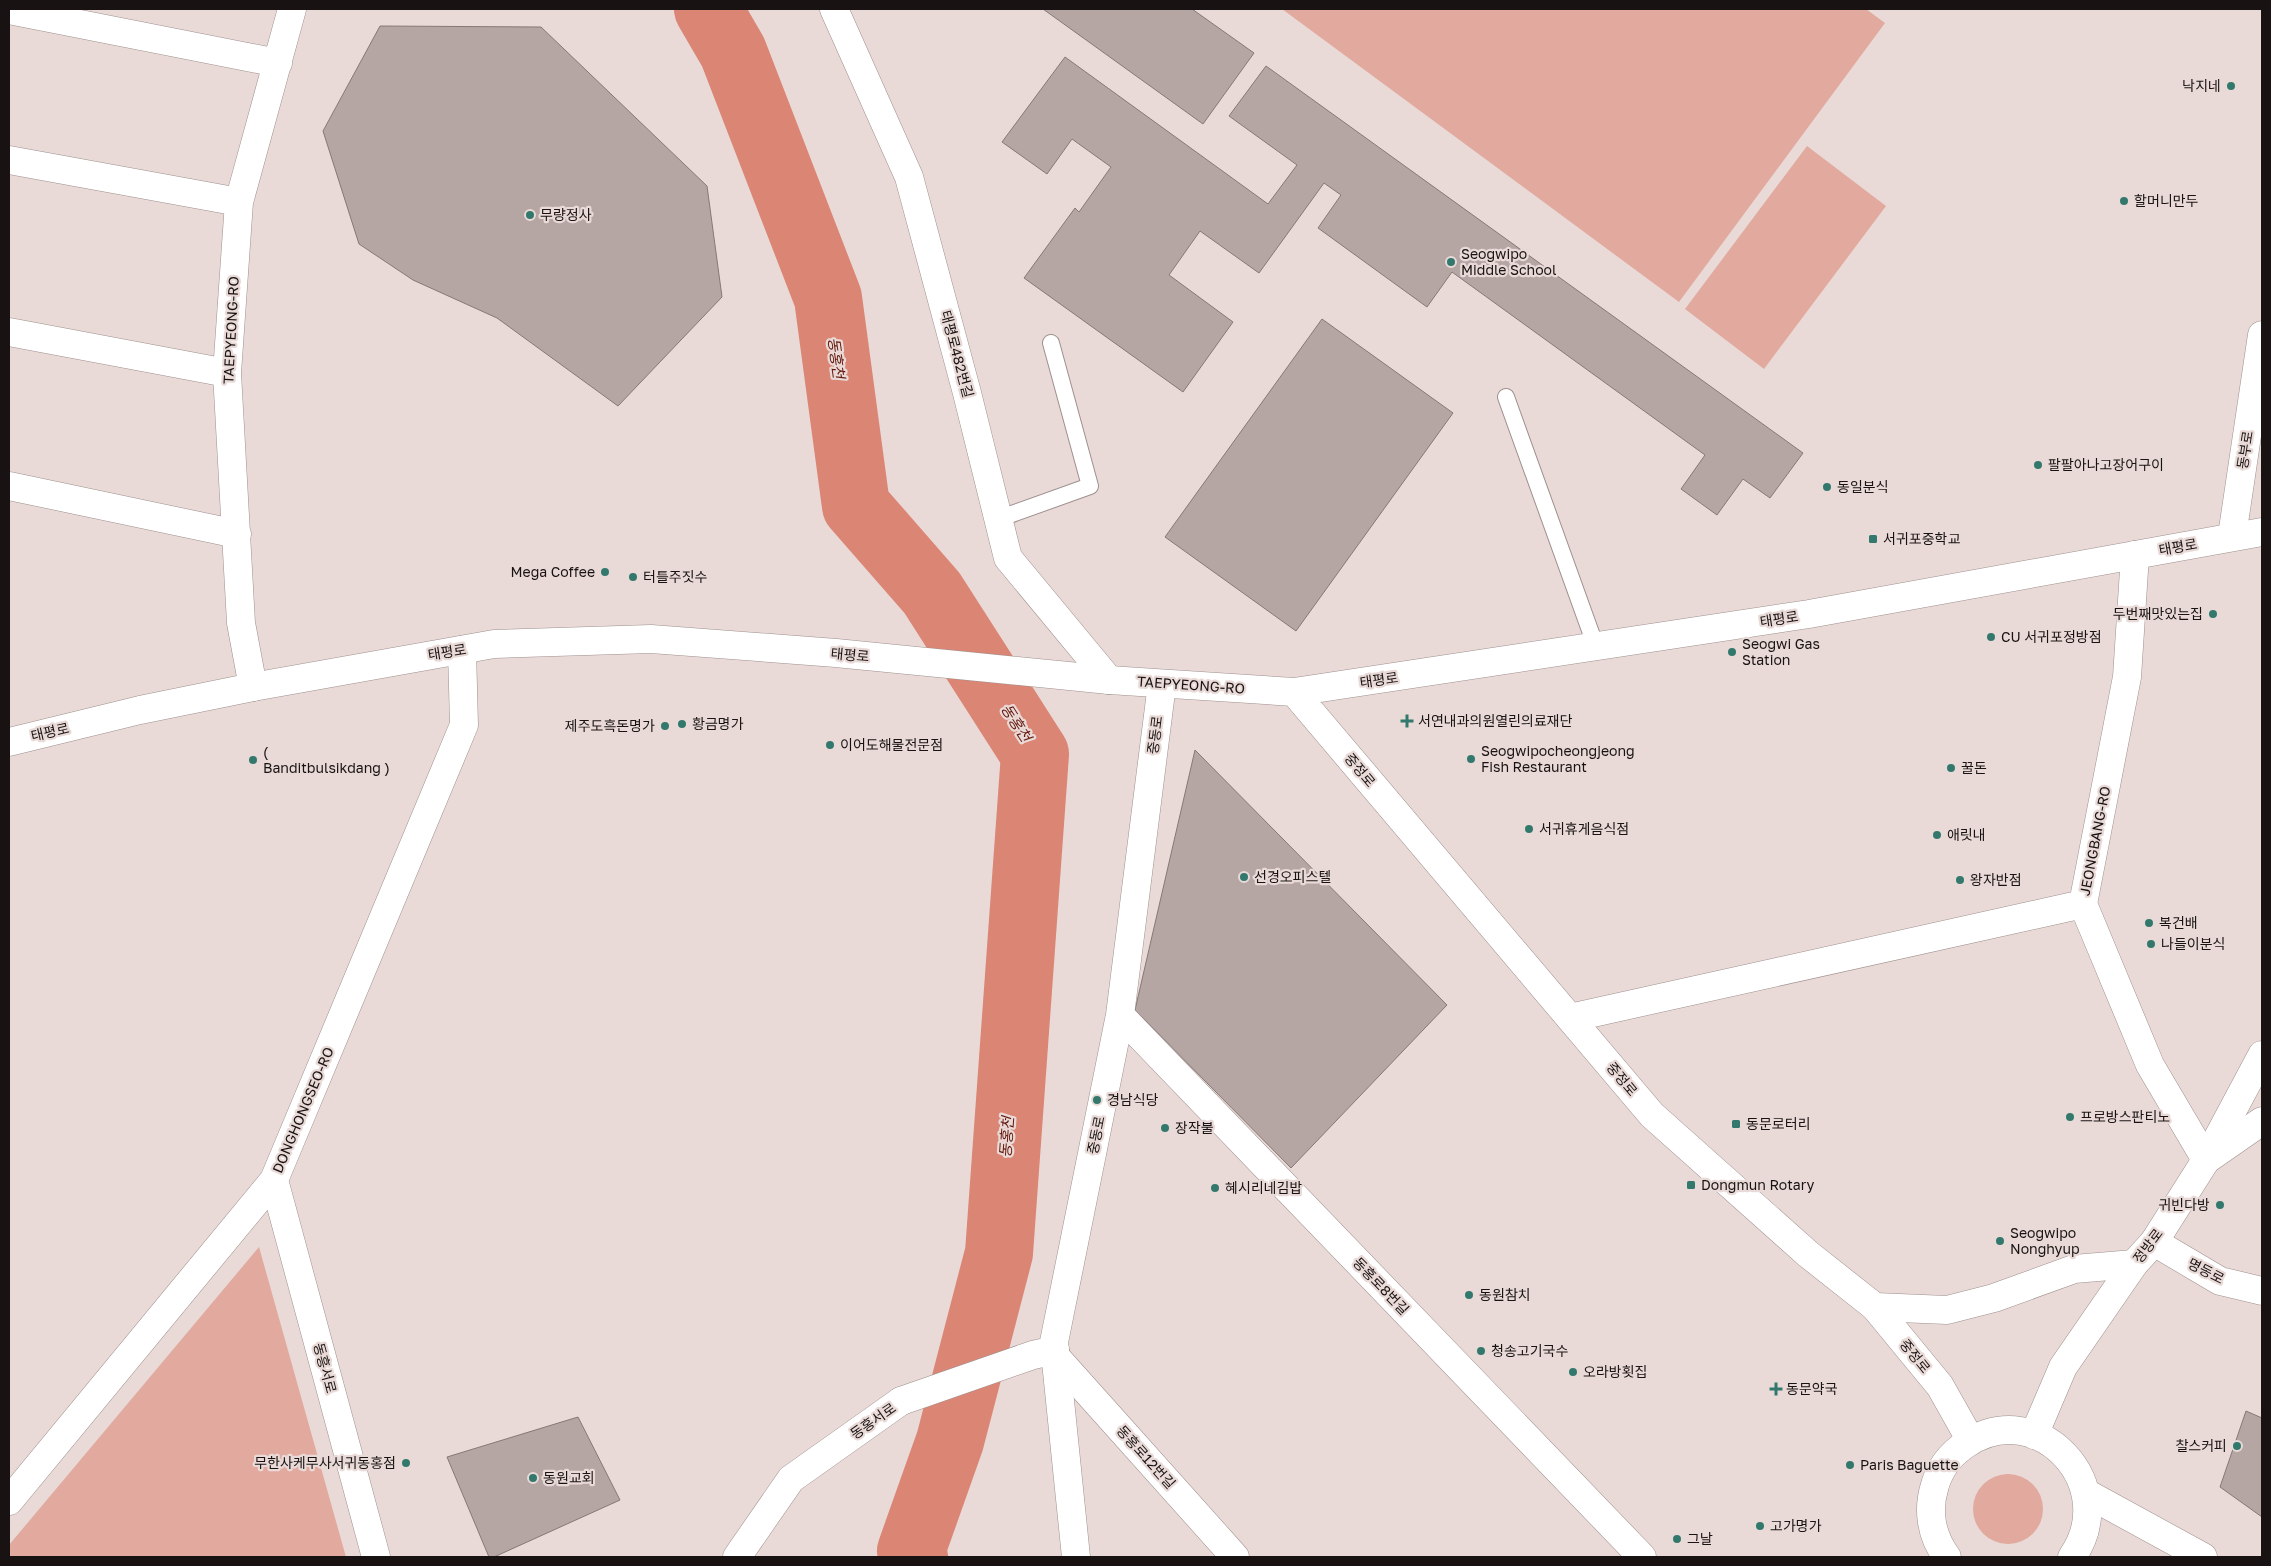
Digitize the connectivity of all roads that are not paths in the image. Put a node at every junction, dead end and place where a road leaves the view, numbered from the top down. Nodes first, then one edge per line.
1 (292, 9) edge
2 (834, 9) edge
3 (9, 10) edge
4 (278, 64) junction
5 (9, 160) edge
6 (240, 202) junction
7 (9, 332) edge
8 (2262, 335) edge
9 (1051, 342) dead end
10 (227, 373) junction
11 (1506, 397) dead end
12 (9, 486) edge
13 (998, 519) junction
14 (2262, 532) edge
15 (237, 534) junction
16 (2232, 536) junction
17 (2135, 555) junction
18 (1596, 647) junction
19 (462, 650) junction
20 (1099, 678) junction
21 (1162, 684) junction
22 (254, 687) junction
23 (1294, 692) junction
24 (9, 742) edge
25 (2083, 904) junction
26 (1120, 1015) junction
27 (1570, 1018) junction
28 (2262, 1056) edge
29 (2262, 1121) edge
30 (2206, 1160) junction
31 (274, 1180) junction
32 (2154, 1242) junction
33 (2134, 1264) junction
34 (2262, 1290) edge
35 (1876, 1307) junction
36 (1055, 1354) junction
37 (2034, 1435) junction
38 (1971, 1441) junction
39 (2086, 1493) junction
40 (9, 1501) edge
41 (1936, 1553) edge
42 (376, 1557) edge
43 (737, 1557) edge
44 (1076, 1557) edge
45 (1236, 1557) edge
46 (1642, 1557) edge
47 (2072, 1557) edge
48 (2202, 1557) edge

1 - 4 street, TAEPYEONG-RO
2 - 13 street, 태평로482번길
3 - 4 street
4 - 6 street, TAEPYEONG-RO
5 - 6 street
6 - 10 street, TAEPYEONG-RO
7 - 10 street
8 - 16 street, 동부로
9 - 13 lane
10 - 15 street, TAEPYEONG-RO
11 - 18 lane
12 - 15 street
13 - 20 street, 태평로482번길
14 - 16 street, 태평로
15 - 22 street, TAEPYEONG-RO
16 - 17 street, 태평로
17 - 18 street, 태평로
17 - 25 street, JEONGBANG-RO
18 - 23 street, 태평로
19 - 20 street, 태평로
19 - 22 street, 태평로
19 - 31 street, DONGHONGSEO-RO
20 - 21 street, TAEPYEONG-RO
21 - 23 street, TAEPYEONG-RO
21 - 26 street, 중동로
22 - 24 street, 태평로
23 - 27 street, 중정로
25 - 27 street
25 - 30 street, JEONGBANG-RO
26 - 36 street, 중동로
26 - 46 street, 동홍로8번길
27 - 35 street, 중정로
28 - 30 street, 정방로
29 - 30 street
30 - 32 street, 정방로
31 - 40 street, DONGHONGSEO-RO
31 - 42 street, 동흥서로
32 - 33 street, 정방로
32 - 34 street, 명동로
33 - 35 street
33 - 37 street, 정방로
35 - 38 street, 중정로
36 - 43 street, 동홍서로
36 - 44 street, 중동로
36 - 45 street, 동홍로12번길
37 - 38 street
37 - 39 street
38 - 41 street
39 - 47 street
39 - 48 street

